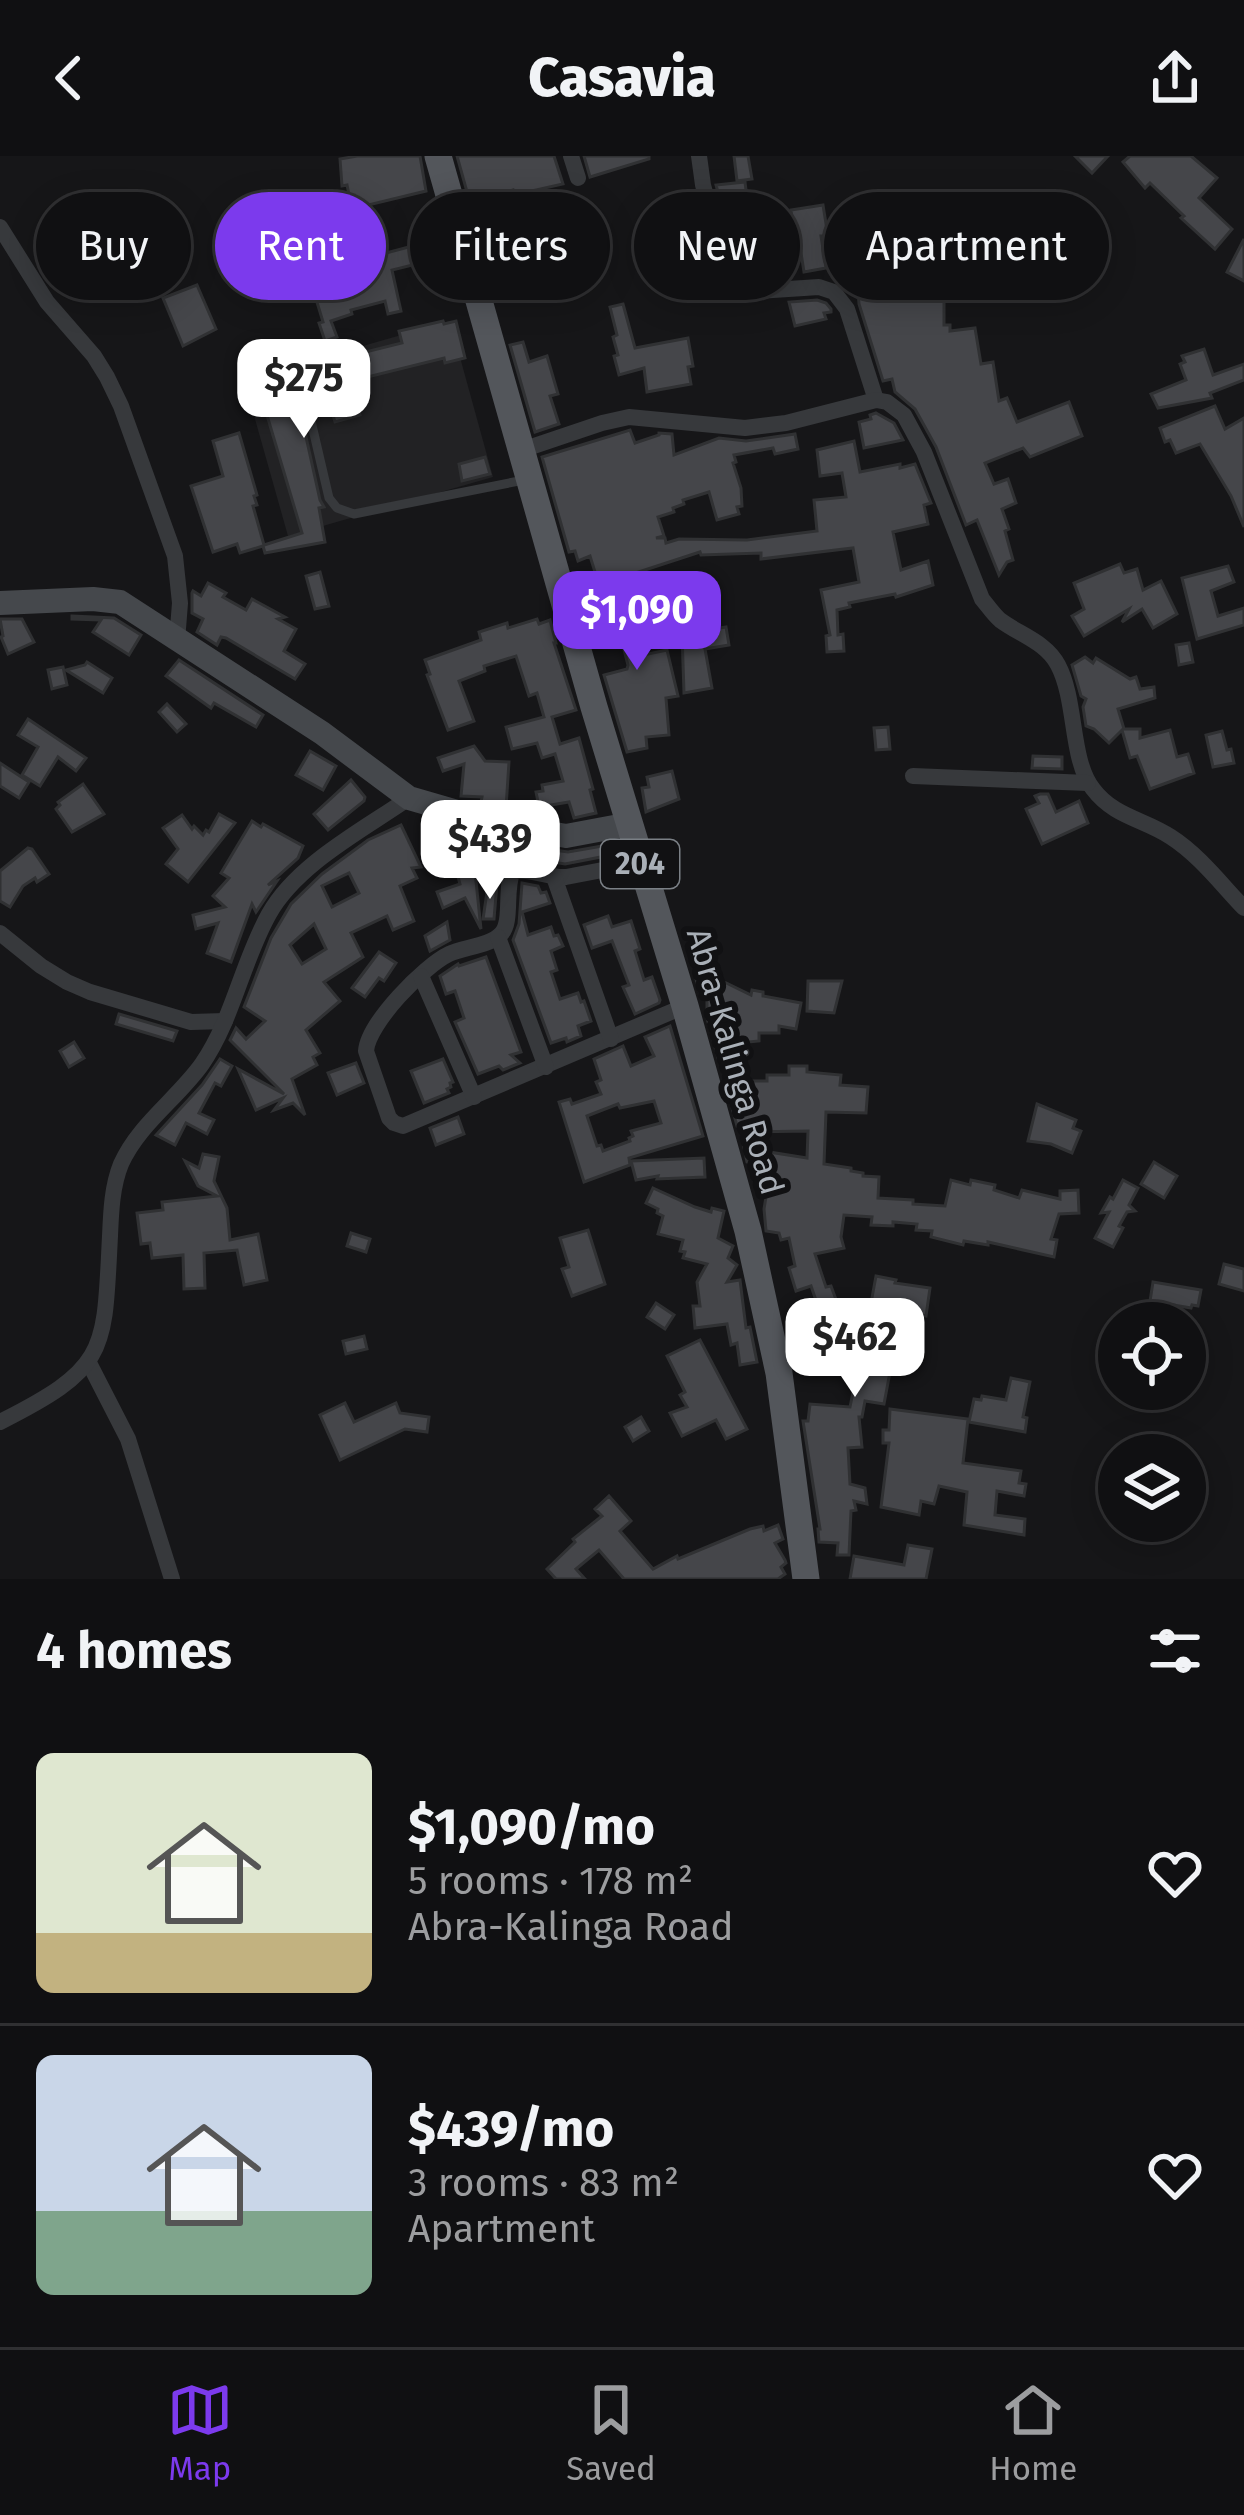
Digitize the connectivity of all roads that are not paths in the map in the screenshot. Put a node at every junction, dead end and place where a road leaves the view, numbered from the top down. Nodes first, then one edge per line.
1 (438, 156) edge
2 (571, 156) edge
3 (699, 156) edge
4 (578, 178) dead end
5 (0, 227) edge
6 (876, 400) junction
7 (308, 408) dead end
8 (522, 451) junction
9 (530, 478) junction
10 (0, 604) edge
11 (177, 641) junction
12 (913, 776) dead end
13 (1088, 783) junction
14 (409, 798) junction
15 (630, 824) junction
16 (640, 862) junction
17 (554, 877) junction
18 (1244, 908) edge
19 (0, 933) edge
20 (498, 938) junction
21 (421, 976) junction
22 (685, 1006) junction
23 (225, 1021) junction
24 (611, 1040) junction
25 (546, 1067) junction
26 (474, 1097) junction
27 (89, 1363) junction
28 (0, 1422) edge
29 (172, 1579) edge
30 (806, 1579) edge

1 - 8 main road, Abra-Kalinga Road / 204
2 - 4 street
3 - 6 street
5 - 11 street
6 - 8 street
6 - 13 street
7 - 9 lane
8 - 9 main road, Abra-Kalinga Road / 204
9 - 15 main road, Abra-Kalinga Road / 204
10 - 11 street
11 - 14 street
12 - 13 street
13 - 18 street
14 - 15 street
14 - 23 street
15 - 16 main road, Abra-Kalinga Road / 204
16 - 17 street
16 - 22 main road, Abra-Kalinga Road / 204
17 - 20 street
17 - 24 street
19 - 23 street
20 - 21 street
20 - 25 street
21 - 26 street
21 - 26 street
22 - 24 street
22 - 30 main road, Abra-Kalinga Road / 204
23 - 27 street
24 - 25 street
25 - 26 street
27 - 28 street
27 - 29 street

